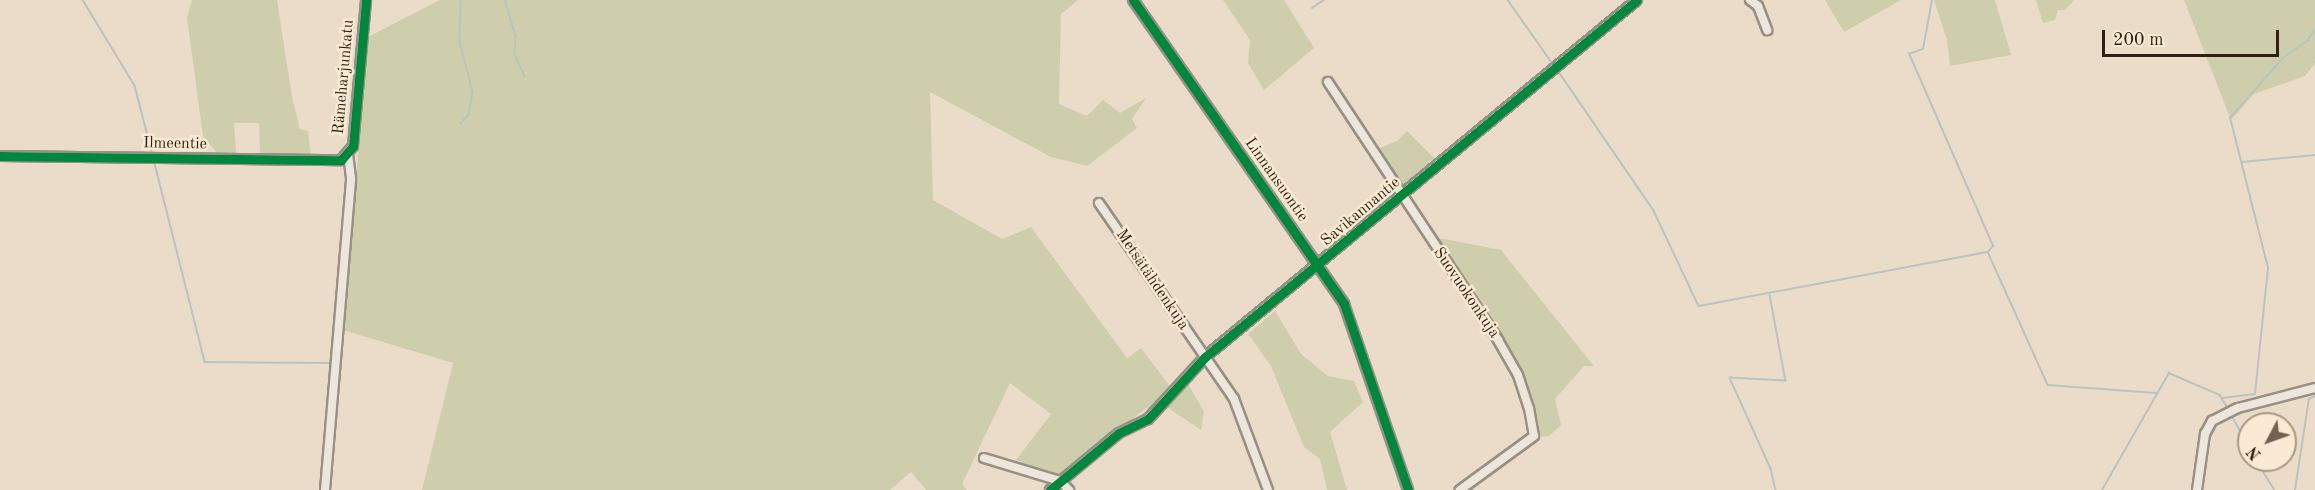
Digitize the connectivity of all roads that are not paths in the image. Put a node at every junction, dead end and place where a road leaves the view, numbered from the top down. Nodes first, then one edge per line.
1 (366, 0) edge
2 (1133, 0) edge
3 (1636, 0) edge
4 (1750, 0) edge
5 (1767, 30) dead end
6 (1328, 82) dead end
7 (348, 155) junction
8 (0, 156) edge
9 (1403, 197) junction
10 (1099, 203) dead end
11 (1318, 267) junction
12 (1205, 357) junction
13 (2315, 388) edge
14 (984, 458) dead end
15 (1060, 481) junction
16 (325, 490) edge
17 (1050, 490) edge
18 (1070, 490) edge
19 (1268, 490) edge
20 (1408, 490) edge
21 (1460, 490) edge
22 (2197, 490) edge

1 - 7 street, Rämeharjunkatu
2 - 11 street, Linnansuontie
3 - 9 street, Savikannantie
4 - 5 street
6 - 9 street, Suovuokonkuja
7 - 8 street, Ilmeentie
7 - 16 street, Rämeharjunkatu
9 - 11 street, Savikannantie
9 - 21 street, Suovuokonkuja
10 - 12 street, Metsätähdenkuja
11 - 12 street, Savikannantie
11 - 20 street, Linnansuontie
12 - 15 street, Savikannantie
12 - 19 street, Metsätähdenkuja
13 - 22 street
14 - 15 street
15 - 17 street, Savikannantie
15 - 18 street

